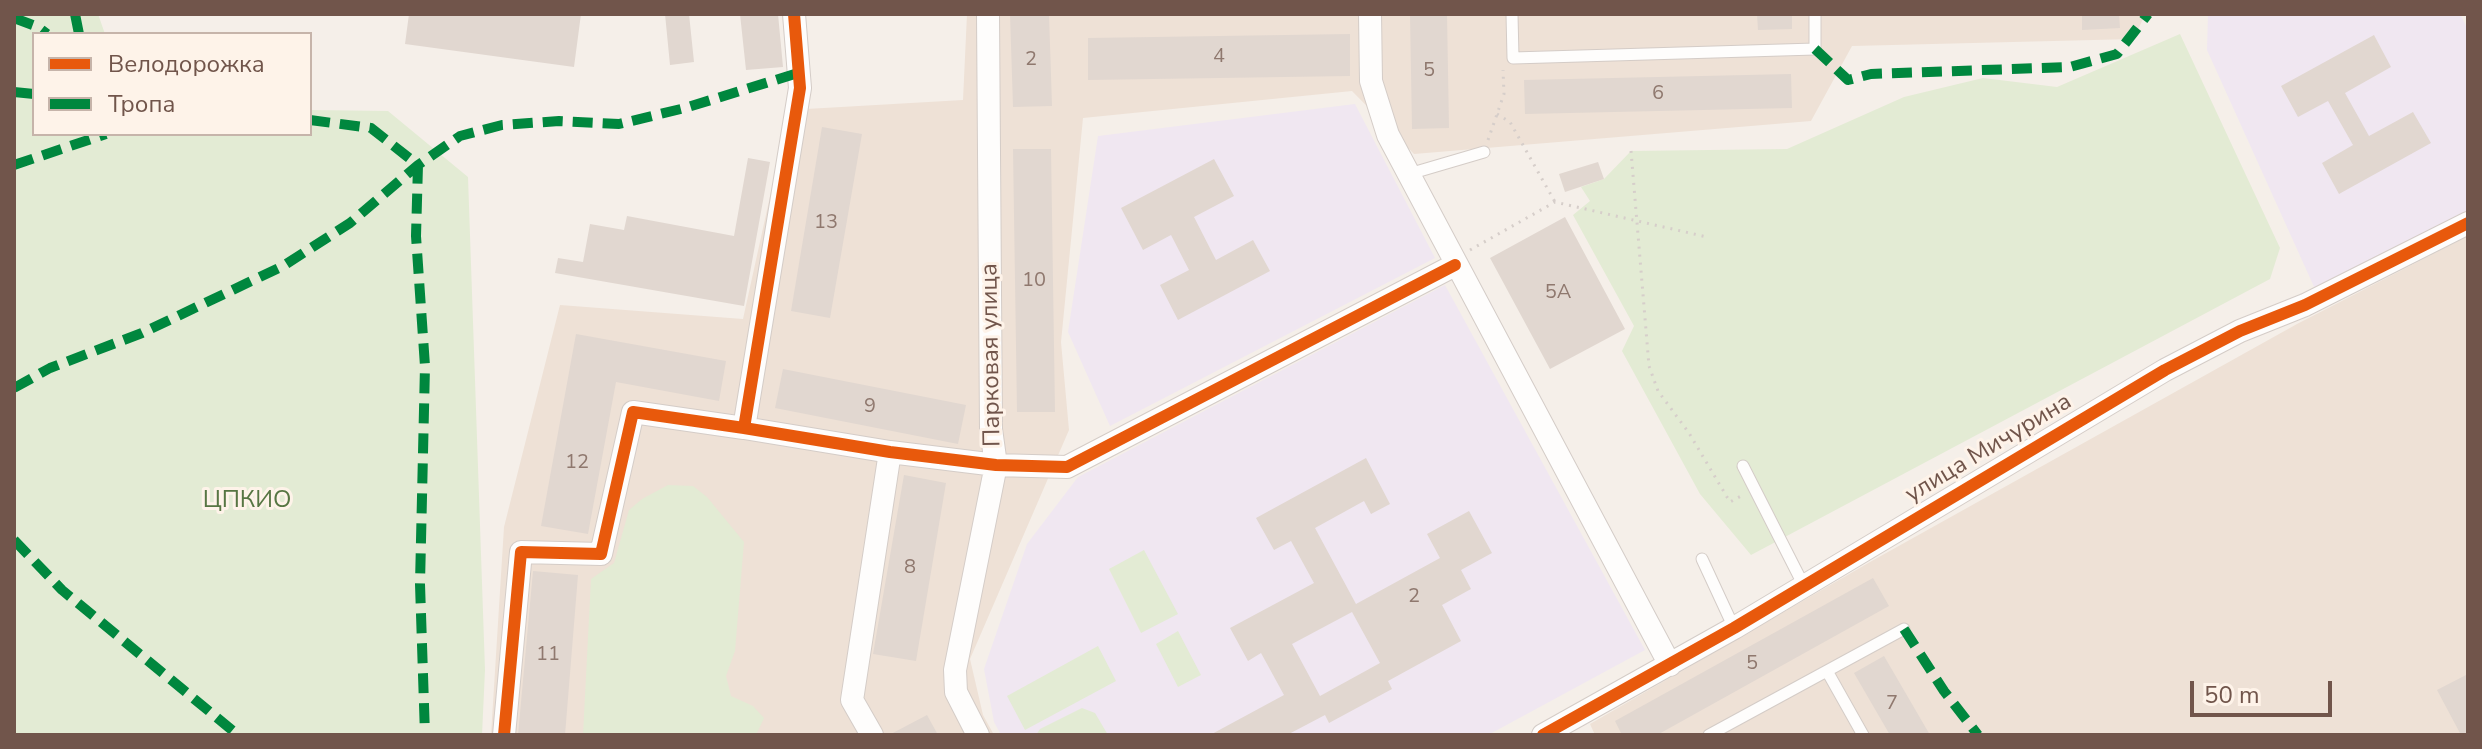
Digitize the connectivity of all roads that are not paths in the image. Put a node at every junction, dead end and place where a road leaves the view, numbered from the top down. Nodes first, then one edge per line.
1 (794, 14) edge
2 (988, 14) edge
3 (1370, 14) edge
4 (1512, 14) edge
5 (1815, 14) edge
6 (1484, 152) road end
7 (1409, 174) junction
8 (2468, 223) edge
9 (1460, 273) junction
10 (744, 428) junction
11 (890, 452) junction
12 (996, 465) junction
13 (1743, 466) dead end
14 (1702, 559) dead end
15 (1804, 586) junction
16 (1734, 628) junction
17 (1904, 629) dead end
18 (1670, 665) junction
19 (1827, 671) junction
20 (1554, 732) edge
21 (504, 735) edge
22 (872, 735) edge
23 (978, 735) edge
24 (1709, 735) edge
25 (1863, 735) edge

1 - 10 street
2 - 12 street, Парковая улица
3 - 7 street
4 - 5 lane
6 - 7 lane
7 - 9 street
8 - 15 street, улица Мичурина
9 - 12 street
9 - 18 street
10 - 11 street
10 - 21 street
11 - 12 street
11 - 22 street
12 - 23 street, Парковая улица
13 - 15 lane
14 - 16 lane
15 - 16 street, улица Мичурина
16 - 18 street, улица Мичурина
17 - 19 lane
18 - 20 street, улица Мичурина
19 - 24 lane
19 - 25 lane

